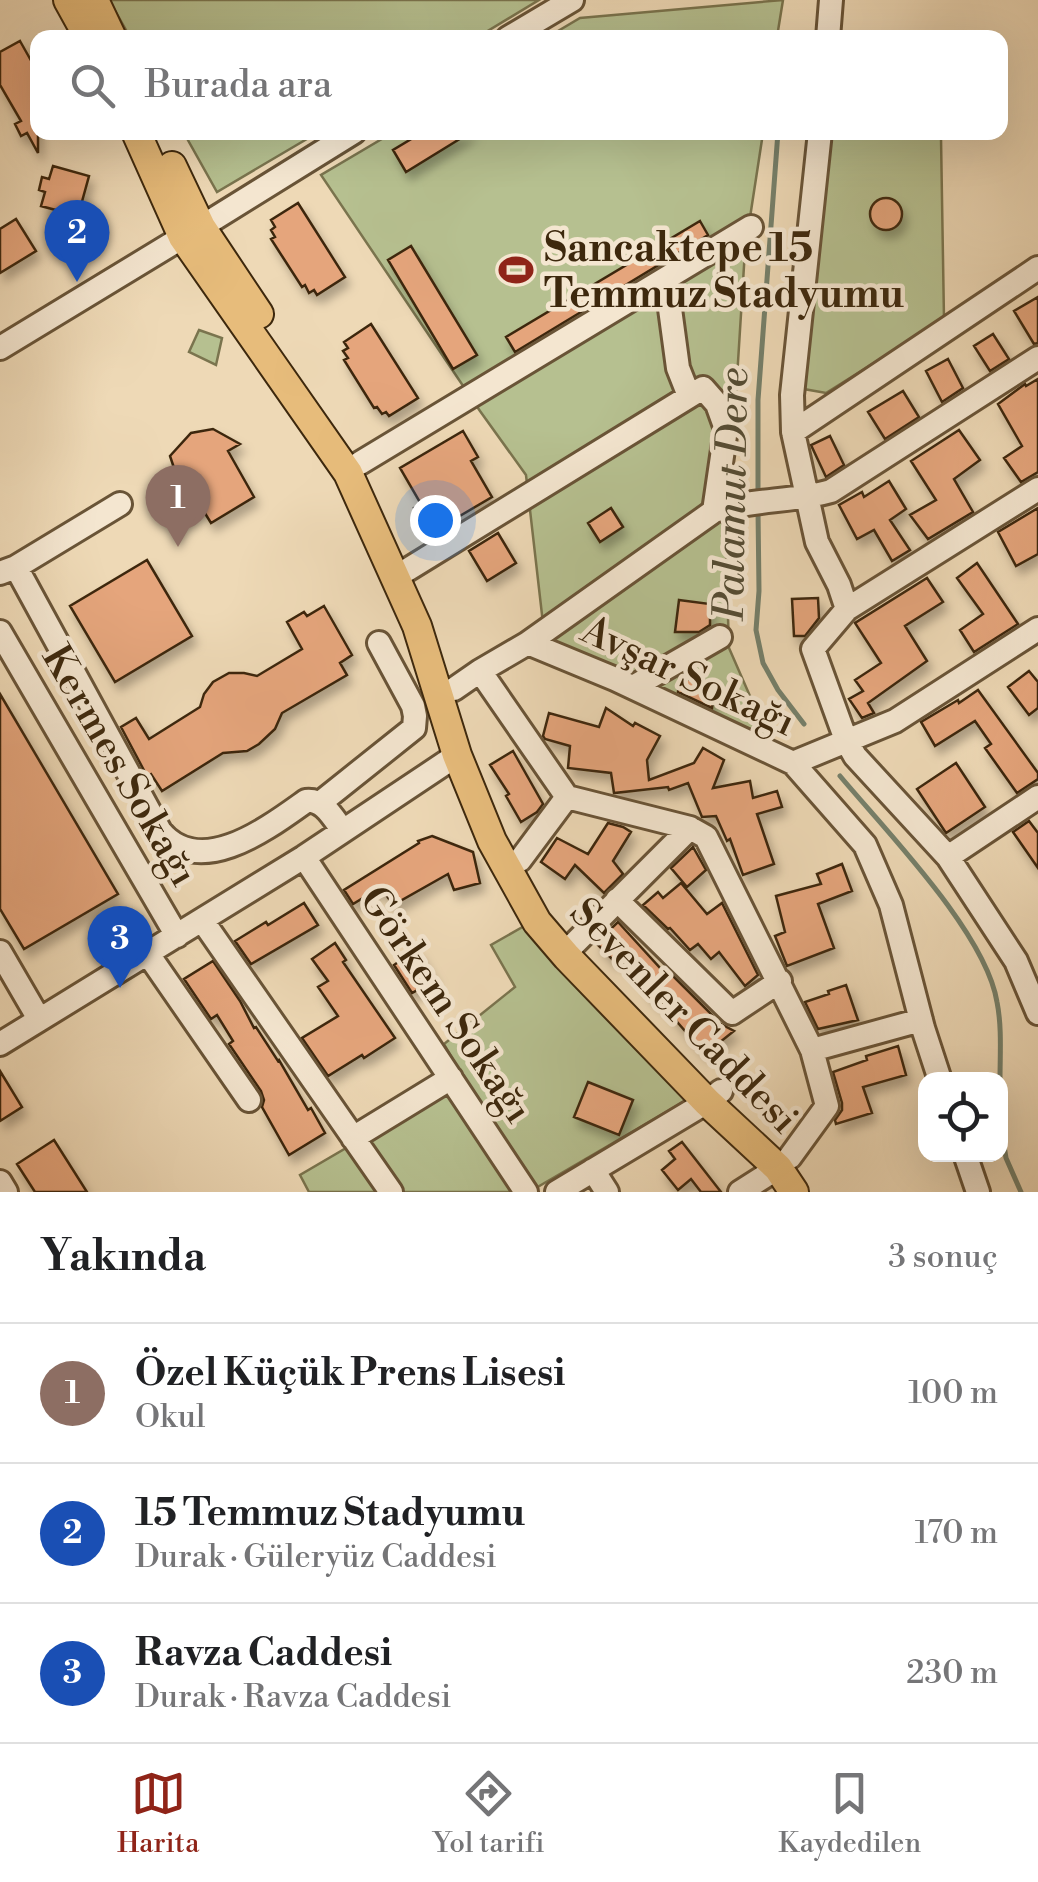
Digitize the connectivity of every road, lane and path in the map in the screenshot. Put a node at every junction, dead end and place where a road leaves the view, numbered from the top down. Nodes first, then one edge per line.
1 (68, 0) edge
2 (94, 0) edge
3 (572, 0) edge
4 (832, 0) edge
5 (85, 30) edge
6 (108, 30) edge
7 (521, 30) edge
8 (829, 30) edge
9 (140, 140) edge
10 (159, 140) edge
11 (341, 140) edge
12 (819, 140) edge
13 (752, 228) dead end
14 (192, 232) junction
15 (1038, 268) edge
16 (666, 279) junction
17 (0, 348) edge
18 (1038, 358) edge
19 (690, 396) junction
20 (794, 432) junction
21 (360, 463) junction
22 (1038, 489) edge
23 (807, 498) junction
24 (120, 504) dead end
25 (714, 512) junction
26 (8, 570) edge
27 (407, 570) junction
28 (846, 609) junction
29 (1038, 629) edge
30 (0, 632) edge
31 (720, 636) dead end
32 (379, 643) dead end
33 (528, 643) junction
34 (480, 670) junction
35 (633, 687) junction
36 (454, 690) junction
37 (846, 740) junction
38 (465, 752) junction
39 (793, 763) junction
40 (566, 796) junction
41 (1038, 797) edge
42 (320, 803) junction
43 (690, 828) junction
44 (343, 832) junction
45 (948, 857) junction
46 (304, 858) junction
47 (520, 860) junction
48 (617, 900) junction
49 (202, 920) junction
50 (177, 936) junction
51 (572, 945) junction
52 (0, 952) edge
53 (148, 954) junction
54 (780, 981) junction
55 (1038, 1014) edge
56 (39, 1019) junction
57 (921, 1020) junction
58 (0, 1044) edge
59 (812, 1050) junction
60 (937, 1072) edge
61 (451, 1078) junction
62 (714, 1097) junction
63 (249, 1100) dead end
64 (354, 1138) junction
65 (784, 1162) junction
66 (968, 1162) edge
67 (593, 1170) junction
68 (0, 1182) edge
69 (6, 1192) edge
70 (391, 1192) edge
71 (526, 1192) edge
72 (557, 1192) edge
73 (606, 1192) edge
74 (740, 1192) edge
75 (794, 1192) edge
76 (808, 1192) edge
77 (978, 1192) edge

1 - 5 main road
2 - 6 main road
3 - 7 street
4 - 8 street
9 - 14 main road, Sevenler Caddesi
10 - 14 main road, Sevenler Caddesi
11 - 14 street
12 - 20 street
13 - 16 street
14 - 17 street
14 - 21 main road, Sevenler Caddesi
14 - 38 main road, Sevenler Caddesi
15 - 20 street
16 - 19 street
16 - 21 street
18 - 23 street
19 - 25 street
19 - 27 street
20 - 23 street
21 - 27 main road, Sevenler Caddesi
22 - 28 street
23 - 25 street
23 - 28 street
24 - 26 street
25 - 33 street
26 - 42 street
27 - 36 main road, Sevenler Caddesi
28 - 37 street
29 - 37 street
30 - 50 street, Kermes Sokağı
31 - 35 street
32 - 42 street
33 - 34 street, Avşar Sokağı
33 - 35 street, Avşar Sokağı
34 - 36 street, Avşar Sokağı
34 - 40 street
35 - 39 street, Avşar Sokağı
36 - 38 main road, Sevenler Caddesi
37 - 39 street
37 - 45 street
38 - 44 street
38 - 47 main road, Sevenler Caddesi
38 - 62 main road, Sevenler Caddesi
39 - 57 street, Avşar Sokağı
40 - 43 street
40 - 47 street
41 - 45 street
42 - 44 street
43 - 48 street
43 - 54 street
44 - 46 street
45 - 55 street
46 - 49 street
46 - 61 street, Görkem Sokağı
47 - 51 main road, Sevenler Caddesi
48 - 51 street
48 - 54 street
49 - 50 street
49 - 64 street
50 - 53 street
51 - 62 main road, Sevenler Caddesi
52 - 56 street
53 - 56 street
53 - 63 street
54 - 59 street
56 - 58 street
57 - 59 street
57 - 60 street, Avşar Sokağı
59 - 65 street
61 - 64 street
61 - 71 street, Görkem Sokağı
62 - 65 main road, Sevenler Caddesi
62 - 67 street
64 - 70 street
65 - 74 street
65 - 75 main road, Sevenler Caddesi
65 - 76 main road, Sevenler Caddesi
66 - 77 street
67 - 72 street
67 - 73 street
68 - 69 street

